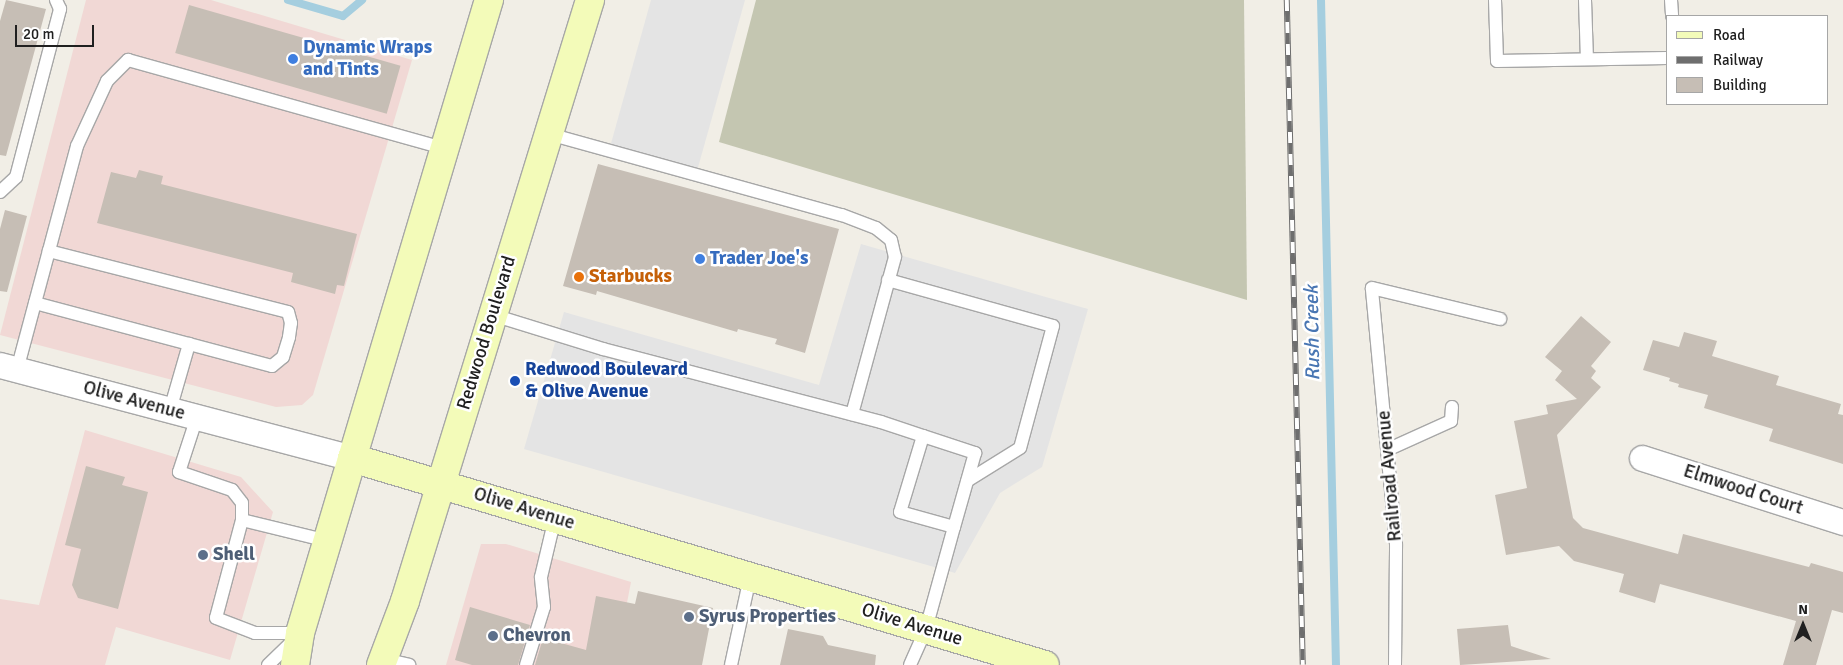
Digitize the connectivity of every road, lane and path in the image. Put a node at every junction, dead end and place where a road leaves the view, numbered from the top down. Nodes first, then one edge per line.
1 (56, 0) edge
2 (489, 0) edge
3 (590, 0) edge
4 (1495, 0) edge
5 (1585, 0) edge
6 (1671, 0) edge
7 (1672, 15) edge
8 (1666, 58) edge
9 (1587, 59) junction
10 (549, 134) junction
11 (444, 148) junction
12 (0, 192) edge
13 (49, 251) junction
14 (888, 280) junction
15 (36, 303) junction
16 (493, 316) junction
17 (1500, 319) dead end
18 (189, 344) junction
19 (9, 368) edge
20 (1452, 407) dead end
21 (170, 410) junction
22 (852, 414) junction
23 (197, 417) junction
24 (923, 436) junction
25 (1389, 449) junction
26 (352, 458) junction
27 (1642, 458) dead end
28 (967, 481) junction
29 (440, 484) junction
30 (555, 518) junction
31 (242, 520) junction
32 (1843, 522) edge
33 (954, 527) junction
34 (328, 541) junction
35 (750, 577) junction
36 (926, 630) junction
37 (300, 633) junction
38 (390, 663) edge
39 (1035, 664) edge
40 (268, 665) edge
41 (295, 665) edge
42 (526, 665) edge
43 (731, 665) edge
44 (910, 665) edge
45 (1395, 665) edge

1 - 12 lane
2 - 11 main road
3 - 10 main road, Redwood Boulevard
4 - 9 lane
5 - 9 lane
6 - 7 lane
8 - 9 lane
10 - 14 lane
10 - 16 main road, Redwood Boulevard
11 - 13 lane
11 - 26 main road
13 - 15 lane
13 - 18 lane
14 - 22 lane
14 - 28 lane
15 - 18 lane
15 - 19 lane
16 - 22 lane
16 - 29 main road, Redwood Boulevard
17 - 25 lane, Railroad Avenue
18 - 21 lane
19 - 21 street, Olive Avenue
20 - 25 lane
21 - 23 street, Olive Avenue
22 - 24 lane
23 - 26 street, Olive Avenue
23 - 31 lane
24 - 28 lane
24 - 33 lane
25 - 45 lane, Railroad Avenue
26 - 29 main road, Olive Avenue
26 - 34 main road
27 - 32 street, Elmwood Court
28 - 33 lane
29 - 30 main road, Olive Avenue
29 - 38 main road, Redwood Boulevard
30 - 35 main road, Olive Avenue
30 - 42 lane
31 - 34 lane
31 - 37 lane
33 - 36 lane
34 - 37 main road
35 - 36 main road, Olive Avenue
35 - 43 lane
36 - 39 main road, Olive Avenue
36 - 44 lane
37 - 40 lane
37 - 41 main road

